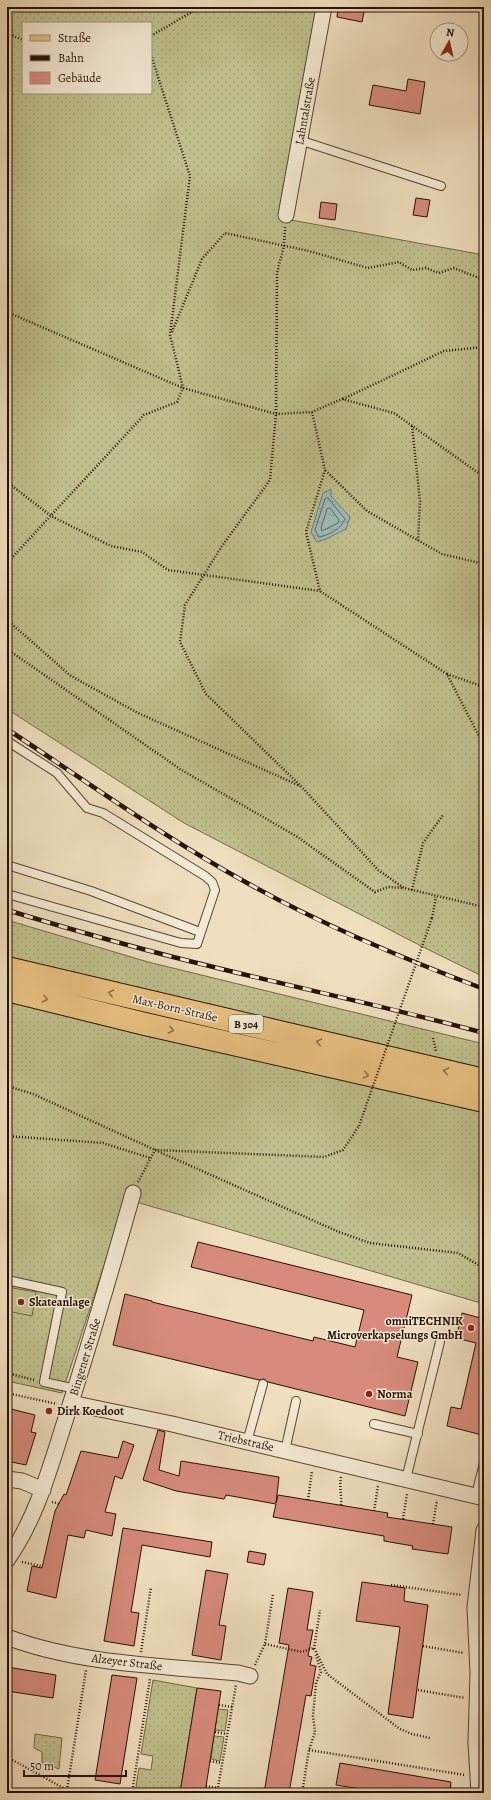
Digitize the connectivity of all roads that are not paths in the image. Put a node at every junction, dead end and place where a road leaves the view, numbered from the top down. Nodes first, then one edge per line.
1 (324, 7) edge
2 (299, 140) junction
3 (441, 186) dead end
4 (286, 215) road end
5 (7, 742) edge
6 (7, 865) edge
7 (7, 894) edge
8 (200, 932) junction
9 (7, 968) edge
10 (7, 990) edge
11 (484, 1080) edge
12 (484, 1101) edge
13 (133, 1193) road end
14 (7, 1280) edge
15 (440, 1342) dead end
16 (263, 1384) dead end
17 (74, 1396) junction
18 (296, 1401) dead end
19 (374, 1424) dead end
20 (418, 1434) junction
21 (247, 1442) junction
22 (285, 1450) junction
23 (484, 1463) edge
24 (7, 1479) edge
25 (408, 1480) junction
26 (43, 1490) junction
27 (480, 1497) edge
28 (484, 1530) edge
29 (7, 1560) edge
30 (7, 1637) edge
31 (244, 1675) road end
32 (480, 1743) edge
33 (479, 1793) edge

1 - 2 street, Lahntalstraße
2 - 3 lane
2 - 4 street, Lahntalstraße
5 - 8 lane
6 - 8 lane
7 - 8 lane
11 -> 9 main road, Max-Born-Straße / B 304
10 -> 12 main road, Max-Born-Straße / B 304
13 - 17 street, Bingener Straße
14 - 17 lane
15 - 20 lane
16 - 21 lane
17 - 21 street, Triebstraße
17 - 26 street, Bingener Straße
18 - 22 lane
19 - 20 lane
20 - 25 lane
21 - 22 street, Triebstraße
22 - 25 street, Triebstraße
23 - 27 lane
24 - 26 street
25 - 27 street, Triebstraße
26 - 29 street, Bingener Straße
28 - 32 street
30 - 31 street, Alzeyer Straße
32 - 33 street

